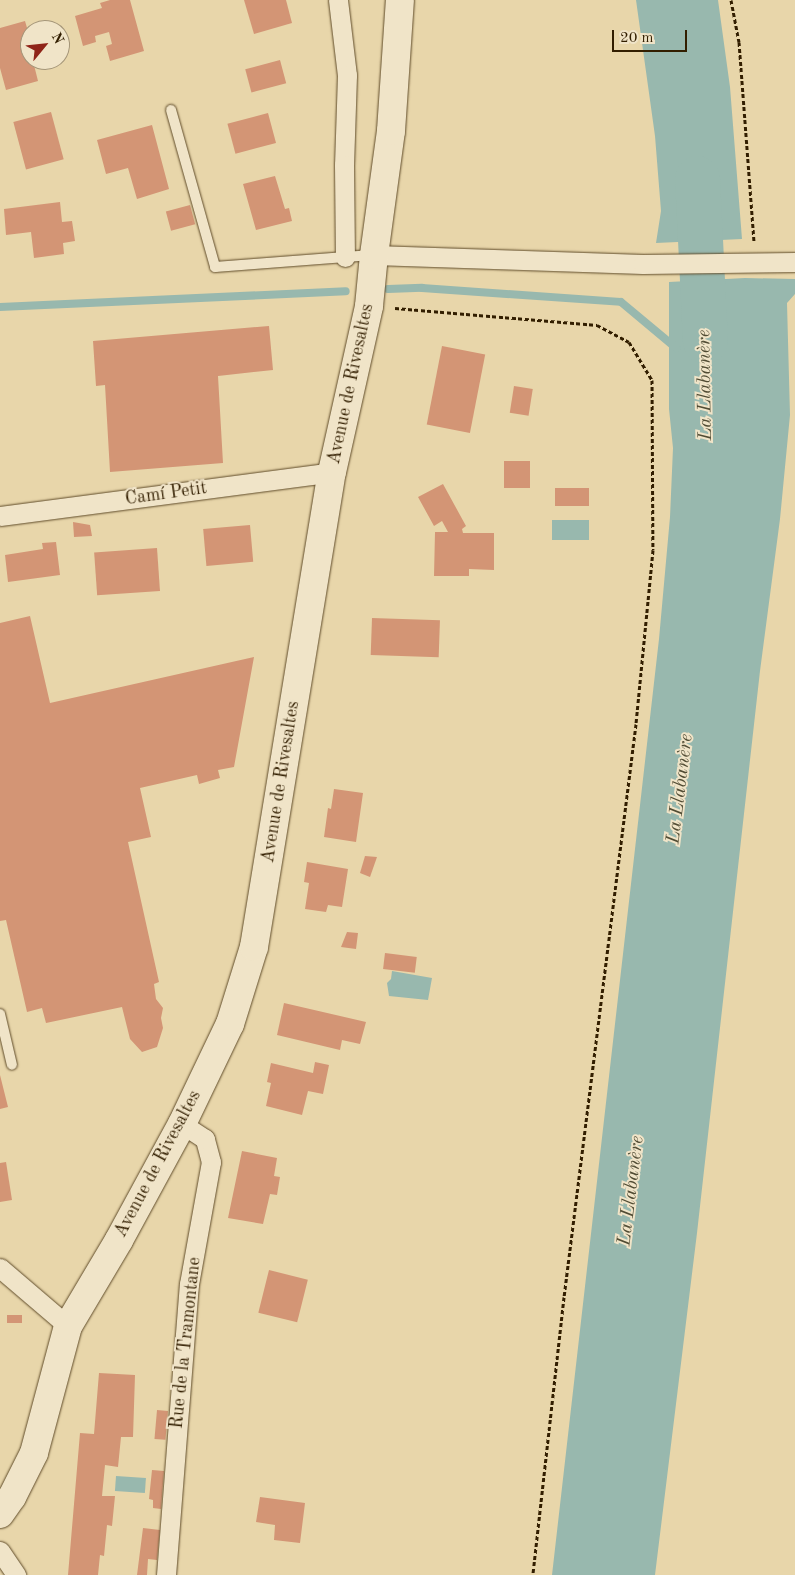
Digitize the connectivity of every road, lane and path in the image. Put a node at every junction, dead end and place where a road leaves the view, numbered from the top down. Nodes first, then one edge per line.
1 (338, 0) edge
2 (400, 0) edge
3 (731, 0) edge
4 (171, 110) dead end
5 (374, 255) junction
6 (345, 257) junction
7 (795, 262) edge
8 (756, 264) junction
9 (370, 306) junction
10 (332, 472) junction
11 (0, 516) edge
12 (0, 1014) edge
13 (12, 1064) dead end
14 (182, 1124) junction
15 (0, 1268) edge
16 (68, 1326) junction
17 (0, 1514) edge
18 (0, 1551) edge
19 (16, 1575) edge
20 (166, 1575) edge
21 (533, 1575) edge

1 - 6 street
2 - 5 main road, Avenue de Rivesaltes
3 - 8 path
4 - 6 lane
5 - 6 lane
5 - 8 street
5 - 9 main road, Avenue de Rivesaltes
7 - 8 street
9 - 10 main road, Avenue de Rivesaltes
9 - 21 path
10 - 11 street, Camí Petit
10 - 14 main road, Avenue de Rivesaltes
12 - 13 lane
14 - 16 main road, Avenue de Rivesaltes
14 - 20 street, Rue de la Tramontane
15 - 16 street
16 - 17 main road, Avenue de Rivesaltes
18 - 19 street

